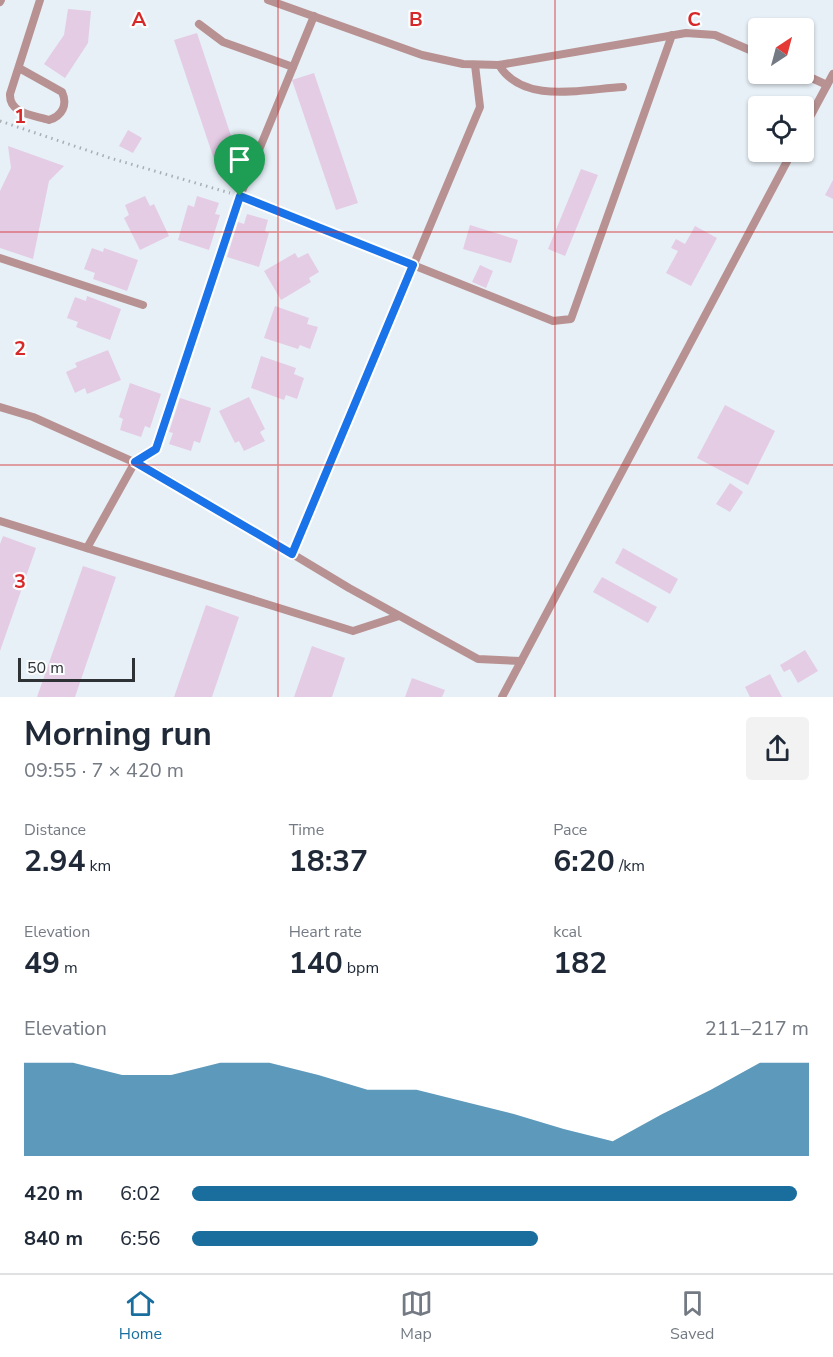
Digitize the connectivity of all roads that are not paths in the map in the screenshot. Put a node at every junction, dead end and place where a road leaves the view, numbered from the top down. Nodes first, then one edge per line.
1 (40, 0) edge
2 (268, 0) edge
3 (314, 16) junction
4 (199, 24) dead end
5 (672, 35) junction
6 (748, 49) edge
7 (475, 64) junction
8 (499, 65) junction
9 (293, 66) junction
10 (19, 68) junction
11 (833, 74) edge
12 (814, 79) edge
13 (827, 85) junction
14 (623, 87) dead end
15 (814, 109) edge
16 (787, 162) edge
17 (0, 258) edge
18 (413, 265) junction
19 (143, 305) dead end
20 (0, 407) edge
21 (135, 462) junction
22 (0, 521) edge
23 (87, 548) junction
24 (292, 554) junction
25 (399, 616) junction
26 (521, 661) junction
27 (502, 697) edge

1 - 10 lane
2 - 3 lane
3 - 7 lane
3 - 9 lane
4 - 9 lane
5 - 6 lane
5 - 8 lane
5 - 18 lane
7 - 8 lane
7 - 18 lane
8 - 14 lane
9 - 21 lane
10 - 10 lane
11 - 13 lane
12 - 13 lane
13 - 15 lane
16 - 26 lane
17 - 19 lane
18 - 24 lane
20 - 21 lane
21 - 23 lane
21 - 24 lane
22 - 23 lane
23 - 25 lane
24 - 25 lane
25 - 26 lane
26 - 27 lane

